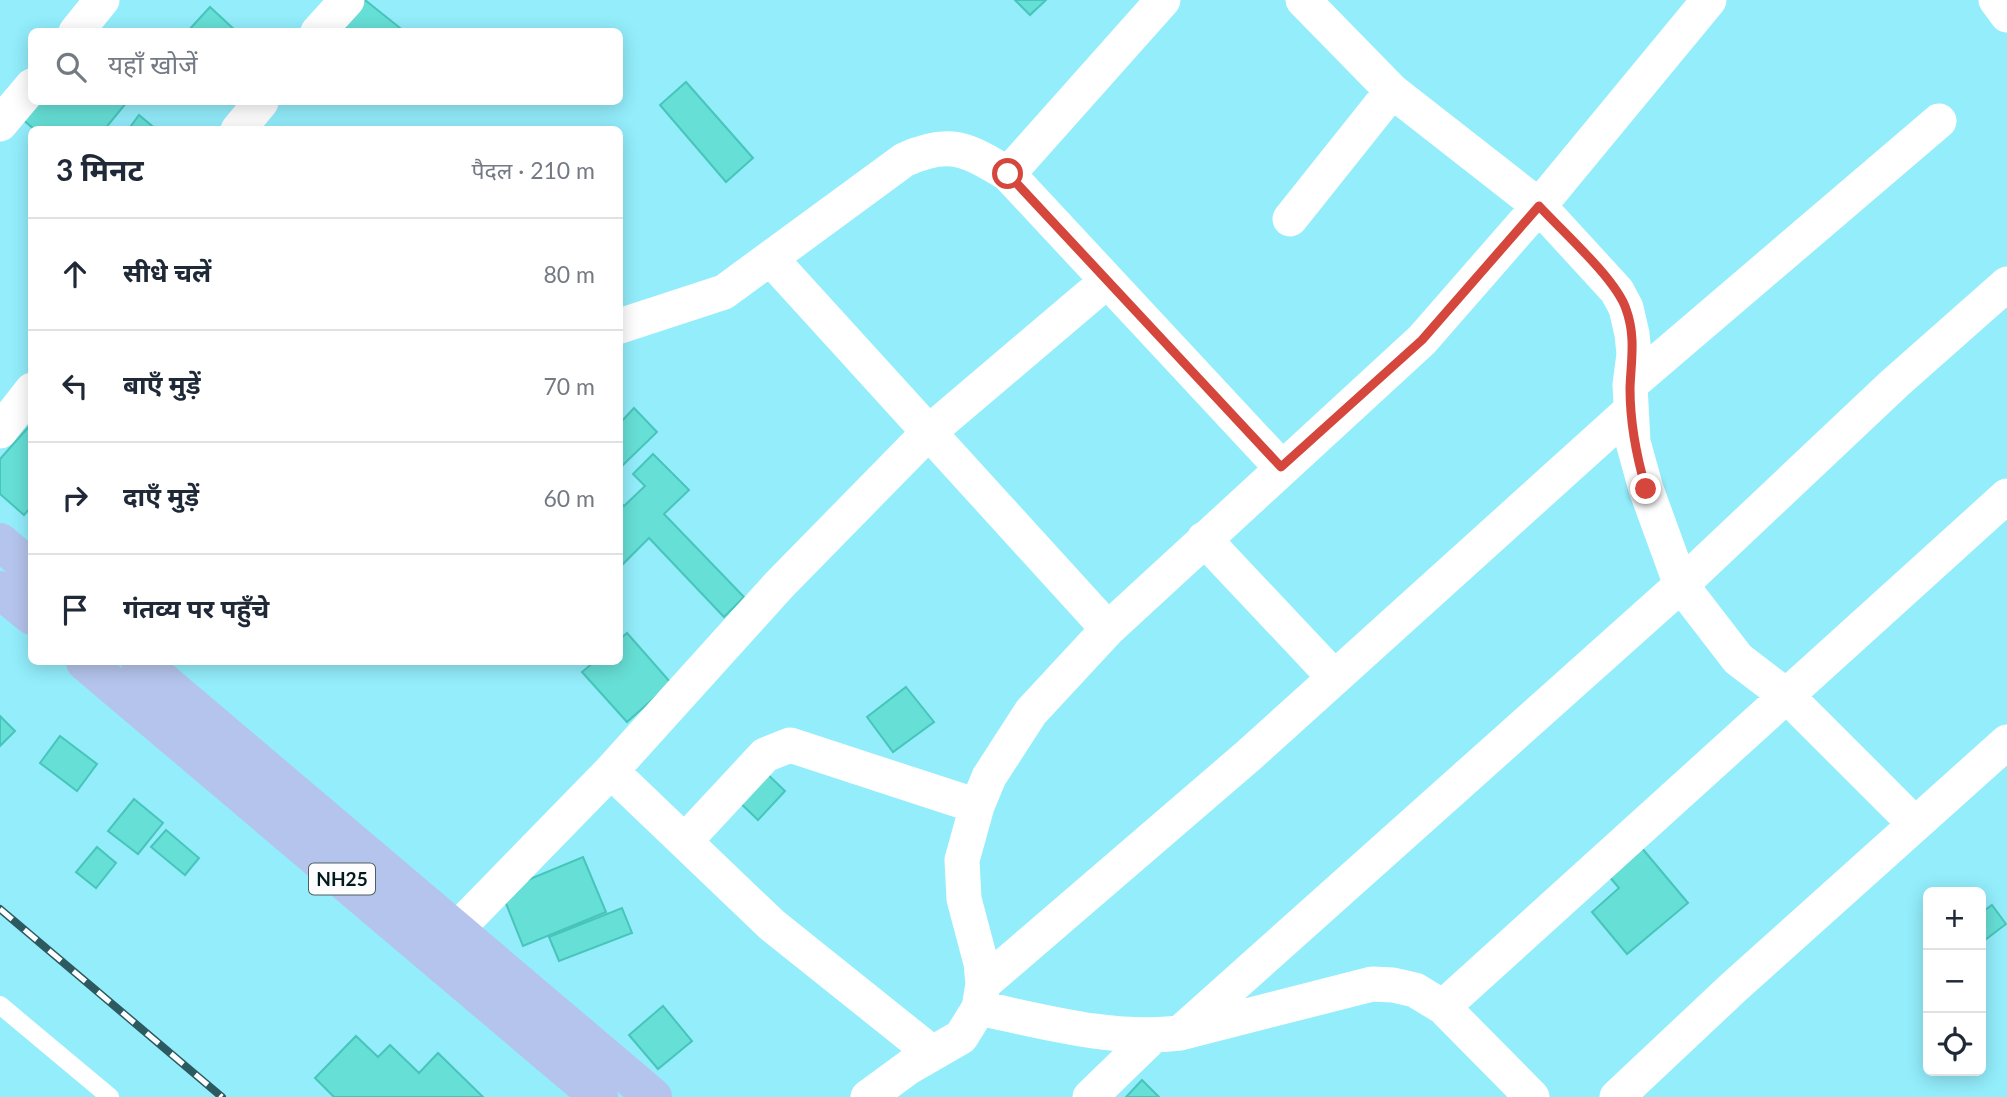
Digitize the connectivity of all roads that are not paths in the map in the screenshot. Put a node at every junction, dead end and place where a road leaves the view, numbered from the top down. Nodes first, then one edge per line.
1 (102, 0) edge
2 (1163, 0) edge
3 (1303, 0) edge
4 (1709, 0) edge
5 (1996, 0) edge
6 (2007, 15) edge
7 (79, 28) edge
8 (28, 91) edge
9 (1392, 92) junction
10 (259, 105) edge
11 (1938, 121) dead end
12 (0, 124) edge
13 (241, 126) edge
14 (1008, 174) junction
15 (1539, 206) junction
16 (1290, 219) dead end
17 (771, 259) junction
18 (1107, 281) junction
19 (2007, 284) edge
20 (623, 325) edge
21 (28, 395) edge
22 (1630, 398) junction
23 (0, 431) edge
24 (928, 433) junction
25 (1281, 467) junction
26 (2007, 496) edge
27 (1204, 538) junction
28 (0, 542) edge
29 (28, 566) edge
30 (1681, 585) junction
31 (0, 590) edge
32 (28, 613) edge
33 (1108, 629) junction
34 (89, 665) edge
35 (144, 665) edge
36 (1334, 677) junction
37 (1788, 697) junction
38 (2007, 742) edge
39 (611, 771) junction
40 (976, 806) junction
41 (1914, 823) junction
42 (685, 841) junction
43 (456, 930) junction
44 (981, 996) junction
45 (0, 1004) edge
46 (1443, 1007) junction
47 (1166, 1034) junction
48 (932, 1053) junction
49 (110, 1097) edge
50 (599, 1097) edge
51 (653, 1097) edge
52 (868, 1097) edge
53 (1090, 1097) edge
54 (1532, 1097) edge
55 (1617, 1097) edge

1 - 7 street
2 - 14 street
3 - 9 street
4 - 15 street
5 - 6 street
8 - 12 street
9 - 15 street
9 - 16 street
10 - 13 street
11 - 22 street
14 - 17 street
14 - 18 street
15 - 22 street
15 - 25 street
17 - 20 street
17 - 24 street
18 - 24 street
18 - 25 street
19 - 30 street
21 - 23 street
22 - 30 street
22 - 36 street
24 - 33 street
24 - 39 street
25 - 27 street
26 - 37 street
27 - 33 street
27 - 36 street
28 - 29 main road
30 - 37 street
30 - 47 street
31 - 32 main road
33 - 40 street
34 - 50 main road, NH25
35 - 43 main road, NH25
36 - 44 street
37 - 41 street
37 - 46 street
38 - 41 street
39 - 42 street
39 - 43 street
40 - 42 street
40 - 44 street
41 - 55 street
42 - 48 street
43 - 51 main road, NH25
44 - 47 street
44 - 48 street
45 - 49 lane
46 - 47 street
46 - 54 street
47 - 53 street
48 - 52 street

